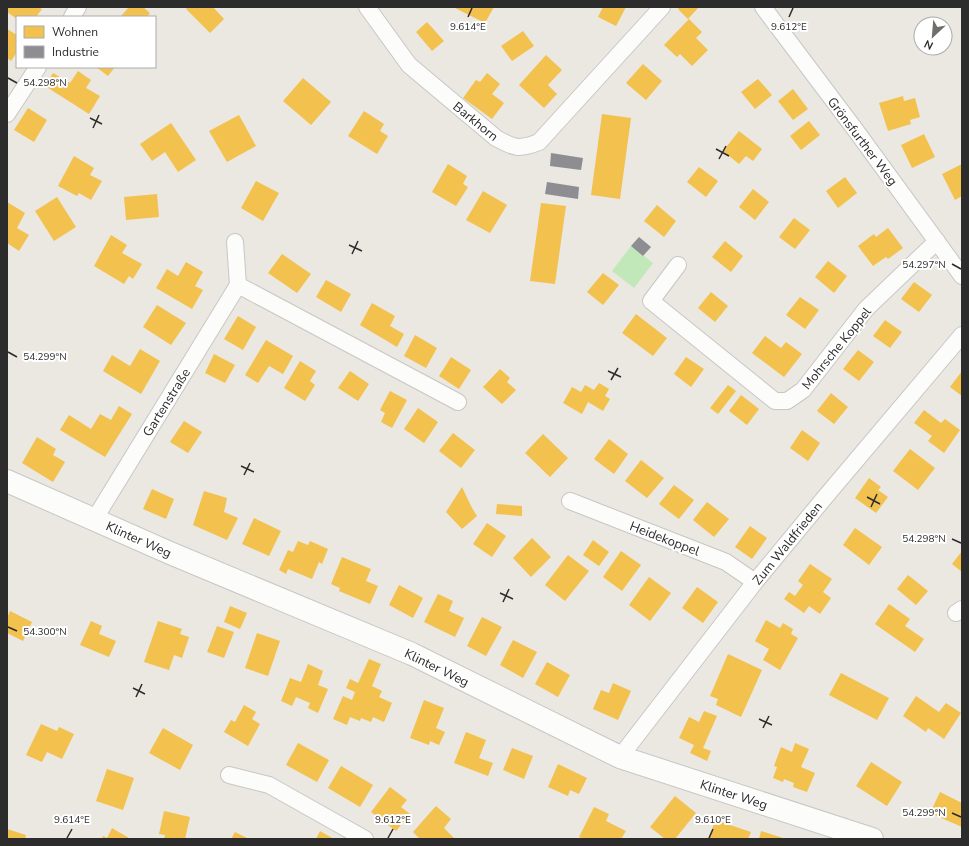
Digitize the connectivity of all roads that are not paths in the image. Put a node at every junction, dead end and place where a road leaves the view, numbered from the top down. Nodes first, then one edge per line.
1 (78, 7) edge
2 (367, 7) edge
3 (662, 7) edge
4 (763, 7) edge
5 (73, 16) edge
6 (37, 68) edge
7 (7, 114) edge
8 (937, 241) junction
9 (235, 242) dead end
10 (678, 265) dead end
11 (962, 276) edge
12 (238, 285) junction
13 (962, 335) edge
14 (458, 402) dead end
15 (7, 481) edge
16 (570, 501) dead end
17 (94, 520) junction
18 (755, 582) junction
19 (620, 757) junction
20 (229, 775) dead end
21 (865, 838) edge
22 (365, 839) edge

1 - 5 street
2 - 3 street, Barkhorn
4 - 8 street, Grönsfurther Weg
6 - 7 street
8 - 10 street, Mohrsche Koppel
8 - 11 street, Grönsfurther Weg
9 - 12 street
12 - 14 street
12 - 17 street, Gartenstraße
13 - 18 street, Zum Waldfrieden
15 - 17 street, Klinter Weg
16 - 18 street, Heidekoppel
17 - 19 street, Klinter Weg
18 - 19 street, Zum Waldfrieden
19 - 21 street, Klinter Weg
20 - 22 street

